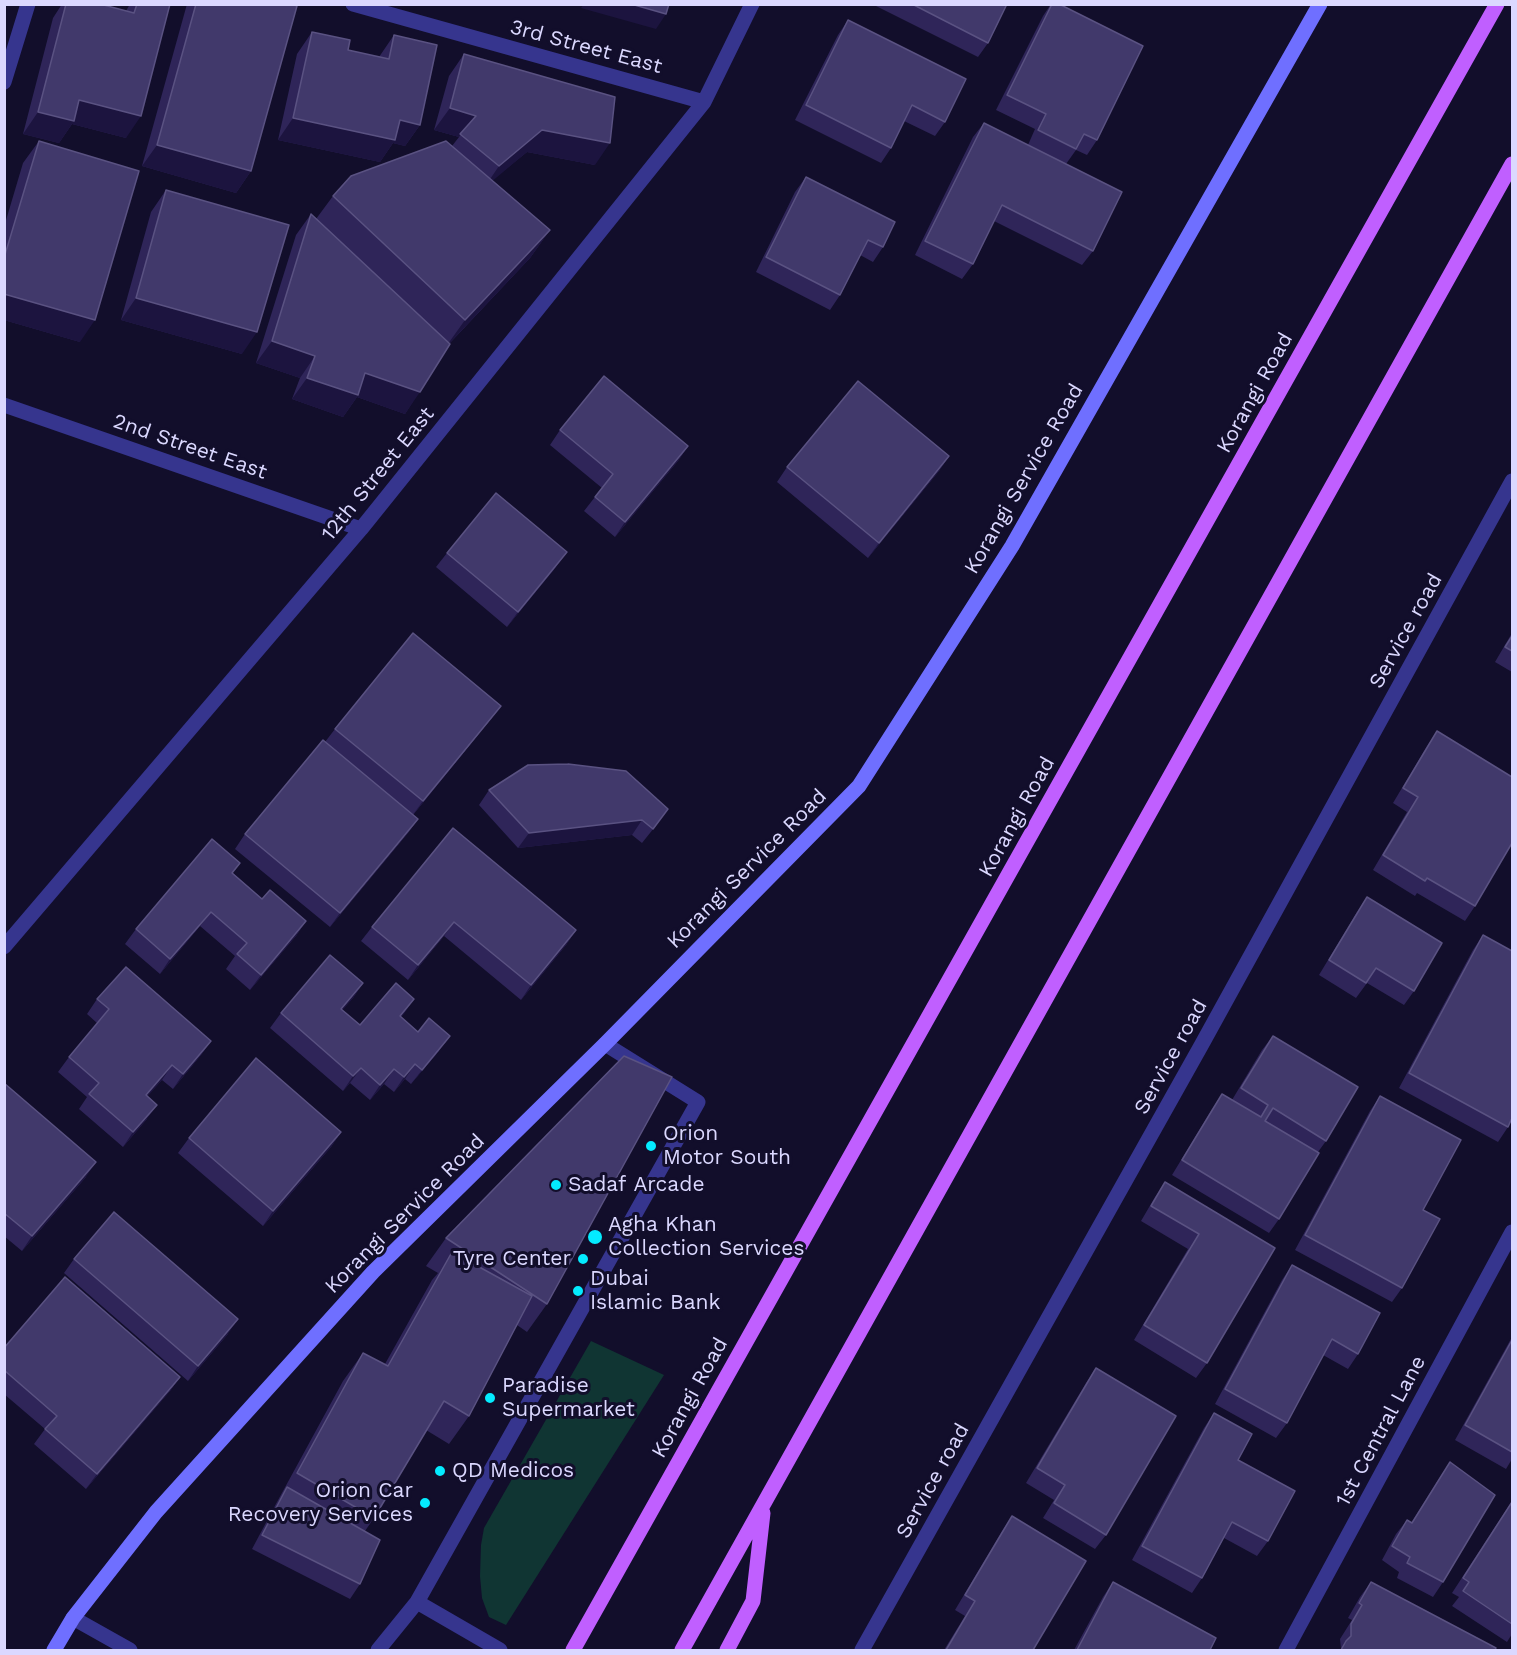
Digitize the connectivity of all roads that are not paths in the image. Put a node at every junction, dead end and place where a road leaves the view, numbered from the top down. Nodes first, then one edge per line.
1 (28, 4) edge
2 (353, 4) edge
3 (752, 4) edge
4 (1320, 4) edge
5 (1497, 4) edge
6 (4, 82) edge
7 (704, 102) junction
8 (1512, 164) edge
9 (4, 405) edge
10 (1512, 481) edge
11 (361, 529) junction
12 (4, 947) edge
13 (605, 1044) junction
14 (1512, 1232) edge
15 (764, 1504) junction
16 (417, 1602) junction
17 (73, 1618) junction
18 (54, 1650) edge
19 (130, 1650) edge
20 (378, 1650) edge
21 (500, 1650) edge
22 (573, 1650) edge
23 (682, 1650) edge
24 (727, 1650) edge
25 (862, 1650) edge
26 (1286, 1650) edge

1 - 6 street
2 - 7 street, 3rd Street East
3 - 7 street, 12th Street East
4 - 13 street, Korangi Service Road
5 - 22 main road, Korangi Road
7 - 11 street, 12th Street East
8 - 15 main road
9 - 11 street, 2nd Street East
10 - 25 street, Service road
11 - 12 street, 12th Street East
13 - 16 street
13 - 17 street, Korangi Service Road
14 - 26 street, 1st Central Lane
15 - 23 main road
15 - 24 main road
16 - 20 street
16 - 21 street
17 - 18 street, Korangi Service Road
17 - 19 street

